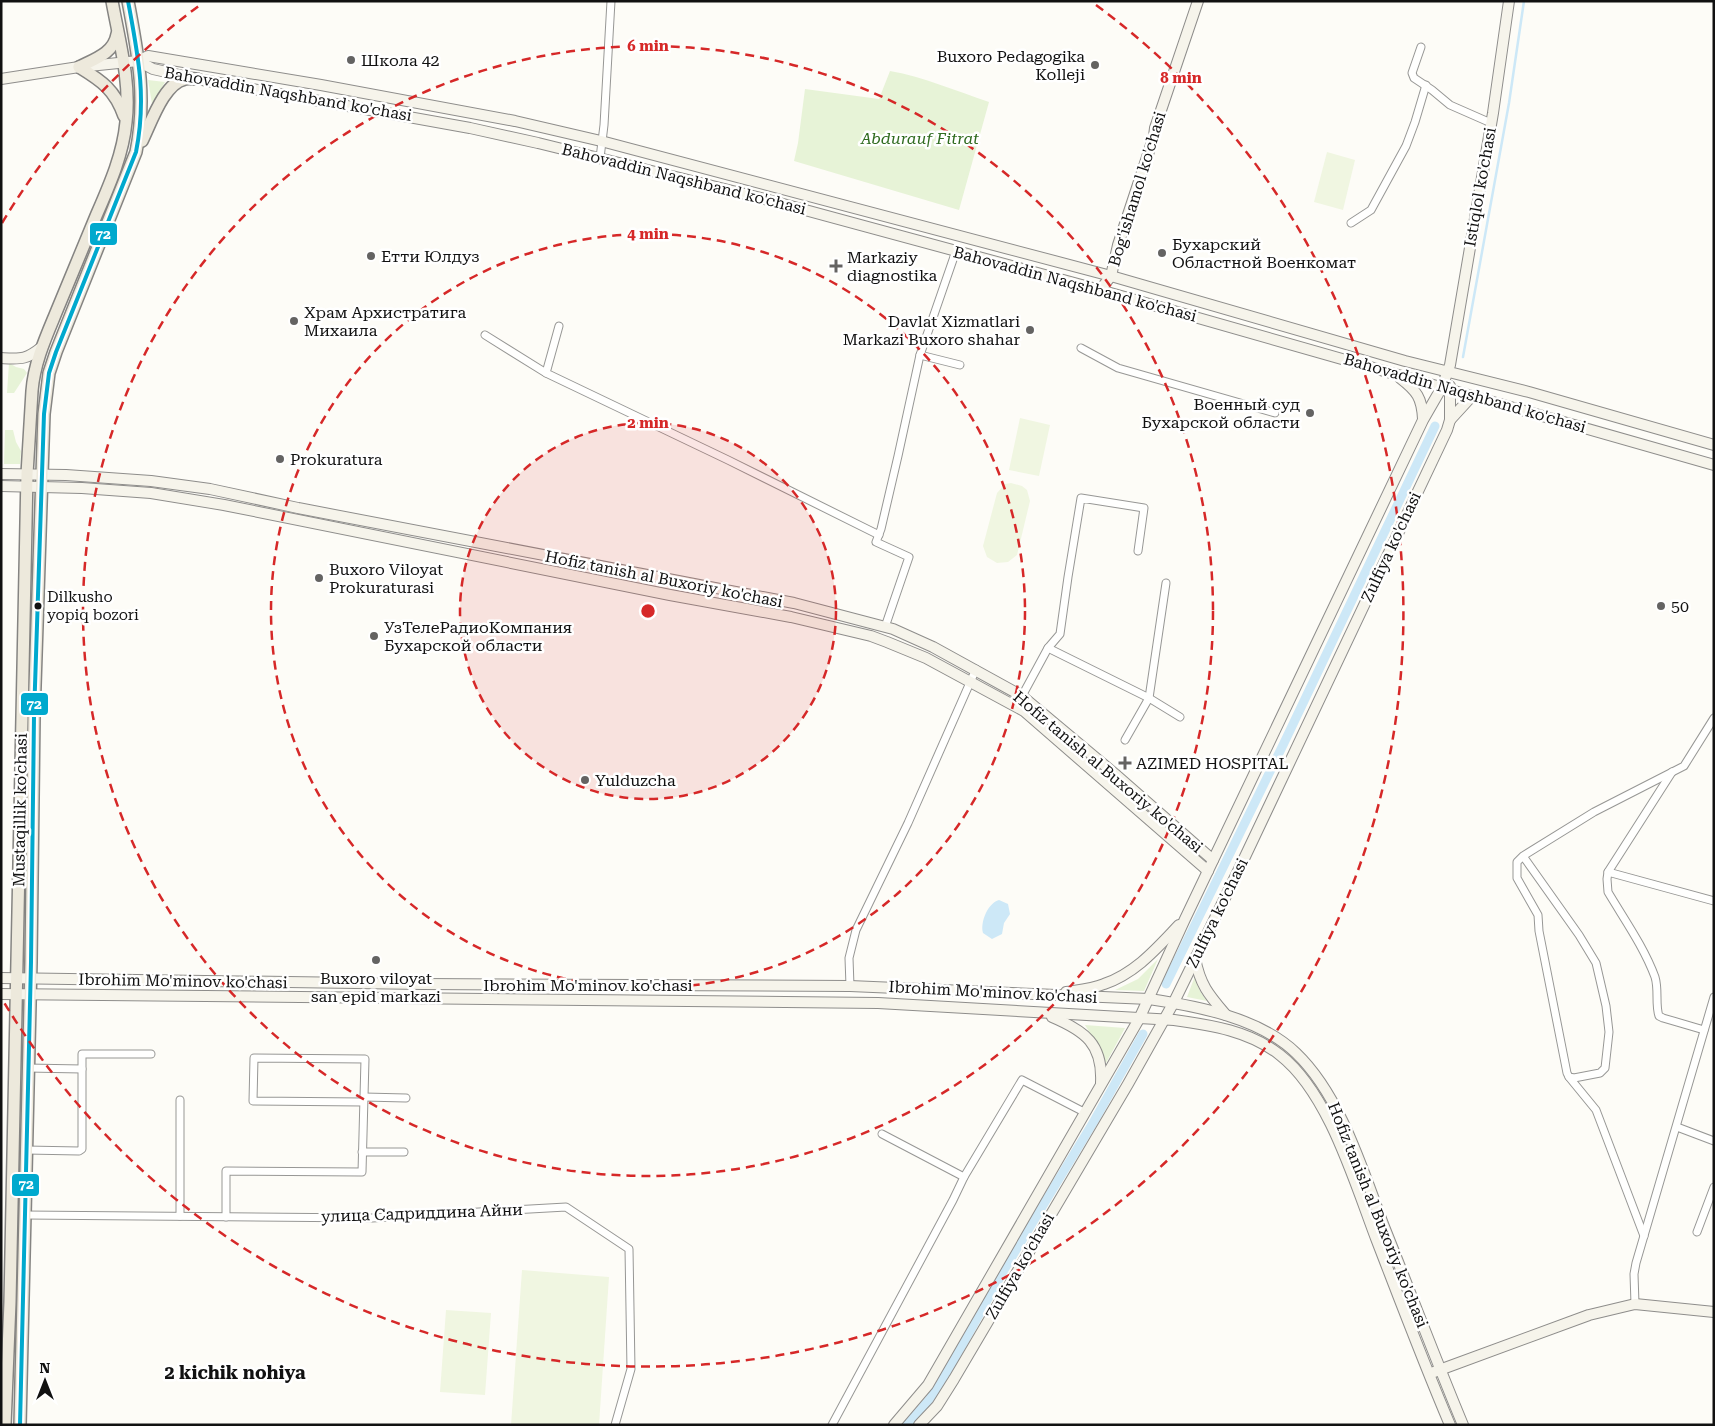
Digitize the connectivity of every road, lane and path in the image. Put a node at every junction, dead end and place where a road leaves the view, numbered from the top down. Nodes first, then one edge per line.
1 (112, 1) edge
2 (128, 1) edge
3 (611, 1) edge
4 (1198, 1) edge
5 (1509, 1) edge
6 (118, 32) junction
7 (1421, 47) dead end
8 (138, 61) junction
9 (123, 63) junction
10 (79, 67) junction
11 (1, 79) edge
12 (197, 79) junction
13 (1426, 85) junction
14 (126, 121) junction
15 (1491, 123) junction
16 (601, 141) junction
17 (136, 152) junction
18 (600, 158) junction
19 (1351, 223) dead end
20 (956, 251) junction
21 (1111, 276) junction
22 (1100, 290) junction
23 (559, 326) dead end
24 (485, 335) dead end
25 (42, 347) junction
26 (1081, 348) dead end
27 (920, 355) junction
28 (1, 358) edge
29 (960, 365) dead end
30 (1394, 372) junction
31 (1448, 372) junction
32 (546, 373) junction
33 (1446, 389) junction
34 (1472, 396) junction
35 (1275, 413) dead end
36 (1423, 420) junction
37 (1450, 420) junction
38 (1714, 445) edge
39 (1714, 465) edge
40 (1, 474) edge
41 (27, 474) junction
42 (41, 474) junction
43 (1, 486) edge
44 (26, 486) junction
45 (41, 487) junction
46 (414, 531) junction
47 (878, 535) junction
48 (412, 543) junction
49 (1138, 551) dead end
50 (1166, 583) dead end
51 (885, 627) junction
52 (1048, 648) junction
53 (976, 669) junction
54 (970, 682) junction
55 (1149, 698) junction
56 (1025, 703) junction
57 (1180, 717) dead end
58 (1714, 718) edge
59 (1125, 740) dead end
60 (1672, 772) junction
61 (1523, 856) junction
62 (1213, 860) junction
63 (1208, 871) junction
64 (1608, 872) junction
65 (1714, 901) edge
66 (1185, 918) junction
67 (1195, 957) junction
68 (1, 978) edge
69 (16, 978) junction
70 (30, 978) junction
71 (850, 986) junction
72 (879, 988) junction
73 (1, 994) edge
74 (16, 994) junction
75 (30, 995) junction
76 (1050, 996) junction
77 (1714, 997) edge
78 (1149, 999) junction
79 (1174, 1002) junction
80 (878, 1003) junction
81 (1044, 1013) junction
82 (1226, 1015) junction
83 (1139, 1019) junction
84 (1165, 1020) junction
85 (1704, 1030) junction
86 (151, 1054) dead end
87 (28, 1068) junction
88 (82, 1069) junction
89 (1569, 1077) junction
90 (1101, 1084) junction
91 (406, 1098) dead end
92 (180, 1100) dead end
93 (364, 1100) junction
94 (1084, 1112) junction
95 (1676, 1127) junction
96 (882, 1134) dead end
97 (1714, 1141) edge
98 (26, 1150) junction
99 (362, 1152) junction
100 (404, 1152) dead end
101 (964, 1177) junction
102 (1714, 1187) edge
103 (25, 1215) junction
104 (180, 1216) junction
105 (226, 1217) junction
106 (1697, 1232) dead end
107 (1644, 1236) junction
108 (1635, 1304) junction
109 (1714, 1312) edge
110 (1440, 1370) junction
111 (1428, 1374) junction
112 (5, 1425) edge
113 (20, 1425) edge
114 (615, 1425) edge
115 (832, 1425) edge
116 (894, 1425) edge
117 (919, 1425) edge
118 (1450, 1425) edge
119 (1463, 1425) edge

1 - 6 main road, Mustaqillik ko'chasi
2 - 8 main road, Mustaqillik ko'chasi
3 - 16 street
4 - 21 main road, Bog'ishamol ko'chasi
5 - 15 main road, Istiqlol ko'chasi
6 - 9 main road, Mustaqillik ko'chasi
6 - 10 main road
7 - 13 street
8 - 9 main road, Bahovaddin Naqshband ko'chasi
8 - 12 main road, Bahovaddin Naqshband ko'chasi
8 - 16 main road, Bahovaddin Naqshband ko'chasi
8 - 17 main road, Mustaqillik ko'chasi
9 - 10 main road, Bahovaddin Naqshband ko'chasi
9 - 14 main road, Mustaqillik ko'chasi
10 - 11 main road, Bahovaddin Naqshband ko'chasi
10 - 14 main road
12 - 17 main road
12 - 18 main road, Bahovaddin Naqshband ko'chasi
13 - 15 street
13 - 19 street
14 - 25 main road, Mustaqillik ko'chasi
15 - 31 main road, Istiqlol ko'chasi
16 - 18 street
16 - 21 main road, Bahovaddin Naqshband ko'chasi
17 - 42 main road, Mustaqillik ko'chasi
18 - 20 main road, Bahovaddin Naqshband ko'chasi
20 - 22 main road, Bahovaddin Naqshband ko'chasi
20 - 27 street
21 - 22 main road, Bog'ishamol ko'chasi
21 - 31 main road, Bahovaddin Naqshband ko'chasi
22 - 30 main road, Bahovaddin Naqshband ko'chasi
23 - 32 street
24 - 32 street
25 - 28 main road
25 - 41 main road, Mustaqillik ko'chasi
26 - 35 street
27 - 29 street
27 - 47 street
30 - 33 main road, Bahovaddin Naqshband ko'chasi
30 - 36 main road
31 - 33 main road, Istiqlol ko'chasi
31 - 38 main road, Bahovaddin Naqshband ko'chasi
32 - 47 street
33 - 34 main road, Bahovaddin Naqshband ko'chasi
33 - 36 main road, Zulfiya ko'chasi
33 - 37 main road, Zulfiya ko'chasi
34 - 37 main road
34 - 39 main road, Bahovaddin Naqshband ko'chasi
36 - 62 main road, Zulfiya ko'chasi
37 - 67 main road, Zulfiya ko'chasi
40 - 41 main road, Hofiz tanish al Buxoriy ko'chasi
41 - 42 main road, Hofiz tanish al Buxoriy ko'chasi
41 - 44 main road, Mustaqillik ko'chasi
42 - 45 main road, Mustaqillik ko'chasi
42 - 46 main road, Hofiz tanish al Buxoriy ko'chasi
43 - 44 main road, Hofiz tanish al Buxoriy ko'chasi
44 - 45 main road, Hofiz tanish al Buxoriy ko'chasi
44 - 69 main road, Mustaqillik ko'chasi
45 - 48 main road, Hofiz tanish al Buxoriy ko'chasi
45 - 70 main road, Mustaqillik ko'chasi
46 - 48 main road
46 - 51 main road, Hofiz tanish al Buxoriy ko'chasi
47 - 51 street
48 - 54 main road, Hofiz tanish al Buxoriy ko'chasi
49 - 52 street
50 - 55 street
51 - 53 main road, Hofiz tanish al Buxoriy ko'chasi
52 - 55 street
52 - 56 street
53 - 54 street
53 - 56 main road, Hofiz tanish al Buxoriy ko'chasi
54 - 56 main road, Hofiz tanish al Buxoriy ko'chasi
54 - 71 street
55 - 57 street
55 - 59 street
56 - 62 main road, Hofiz tanish al Buxoriy ko'chasi
56 - 63 main road
58 - 60 street
60 - 61 street
60 - 64 street
61 - 89 street
61 - 89 street
62 - 63 main road, Zulfiya ko'chasi
63 - 66 main road, Zulfiya ko'chasi
64 - 65 street
64 - 85 street
66 - 76 main road
66 - 78 main road, Zulfiya ko'chasi
67 - 79 main road, Zulfiya ko'chasi
67 - 82 main road
68 - 69 main road, Ibrohim Mo'minov ko'chasi
69 - 70 main road, Ibrohim Mo'minov ko'chasi
69 - 74 main road, Mustaqillik ko'chasi
70 - 71 main road, Ibrohim Mo'minov ko'chasi
70 - 75 main road, Mustaqillik ko'chasi
71 - 72 main road, Ibrohim Mo'minov ko'chasi
72 - 76 main road, Ibrohim Mo'minov ko'chasi
72 - 80 main road
73 - 74 main road, Ibrohim Mo'minov ko'chasi
74 - 75 main road, Ibrohim Mo'minov ko'chasi
74 - 112 main road, Mustaqillik ko'chasi
75 - 80 main road, Ibrohim Mo'minov ko'chasi
75 - 87 main road, Mustaqillik ko'chasi
76 - 78 main road, Ibrohim Mo'minov ko'chasi
77 - 85 street
78 - 79 main road, Ibrohim Mo'minov ko'chasi
78 - 83 main road, Zulfiya ko'chasi
79 - 82 main road, Hofiz tanish al Buxoriy ko'chasi
79 - 84 main road, Zulfiya ko'chasi
80 - 81 main road, Ibrohim Mo'minov ko'chasi
81 - 83 main road, Ibrohim Mo'minov ko'chasi
81 - 90 main road
82 - 110 main road, Hofiz tanish al Buxoriy ko'chasi
83 - 84 main road, Ibrohim Mo'minov ko'chasi
83 - 90 main road, Zulfiya ko'chasi
84 - 111 main road, Hofiz tanish al Buxoriy ko'chasi
84 - 117 main road, Zulfiya ko'chasi
85 - 95 street
86 - 88 street
87 - 88 street
87 - 98 main road, Mustaqillik ko'chasi
88 - 98 street
89 - 107 street
90 - 94 main road, Zulfiya ko'chasi
91 - 93 street
92 - 104 street
93 - 93 street
93 - 99 street
94 - 101 street
94 - 116 main road, Zulfiya ko'chasi
95 - 97 street
95 - 107 street
96 - 101 street
98 - 103 main road, Mustaqillik ko'chasi
99 - 100 street
99 - 105 street
101 - 115 street
102 - 106 street
103 - 104 street, улица Садриддина Айни
103 - 113 main road, Mustaqillik ko'chasi
104 - 105 street, улица Садриддина Айни
105 - 114 street, улица Садриддина Айни
107 - 108 street
108 - 109 main road
108 - 110 main road
110 - 111 main road
110 - 119 main road, Hofiz tanish al Buxoriy ko'chasi
111 - 118 main road, Hofiz tanish al Buxoriy ko'chasi

